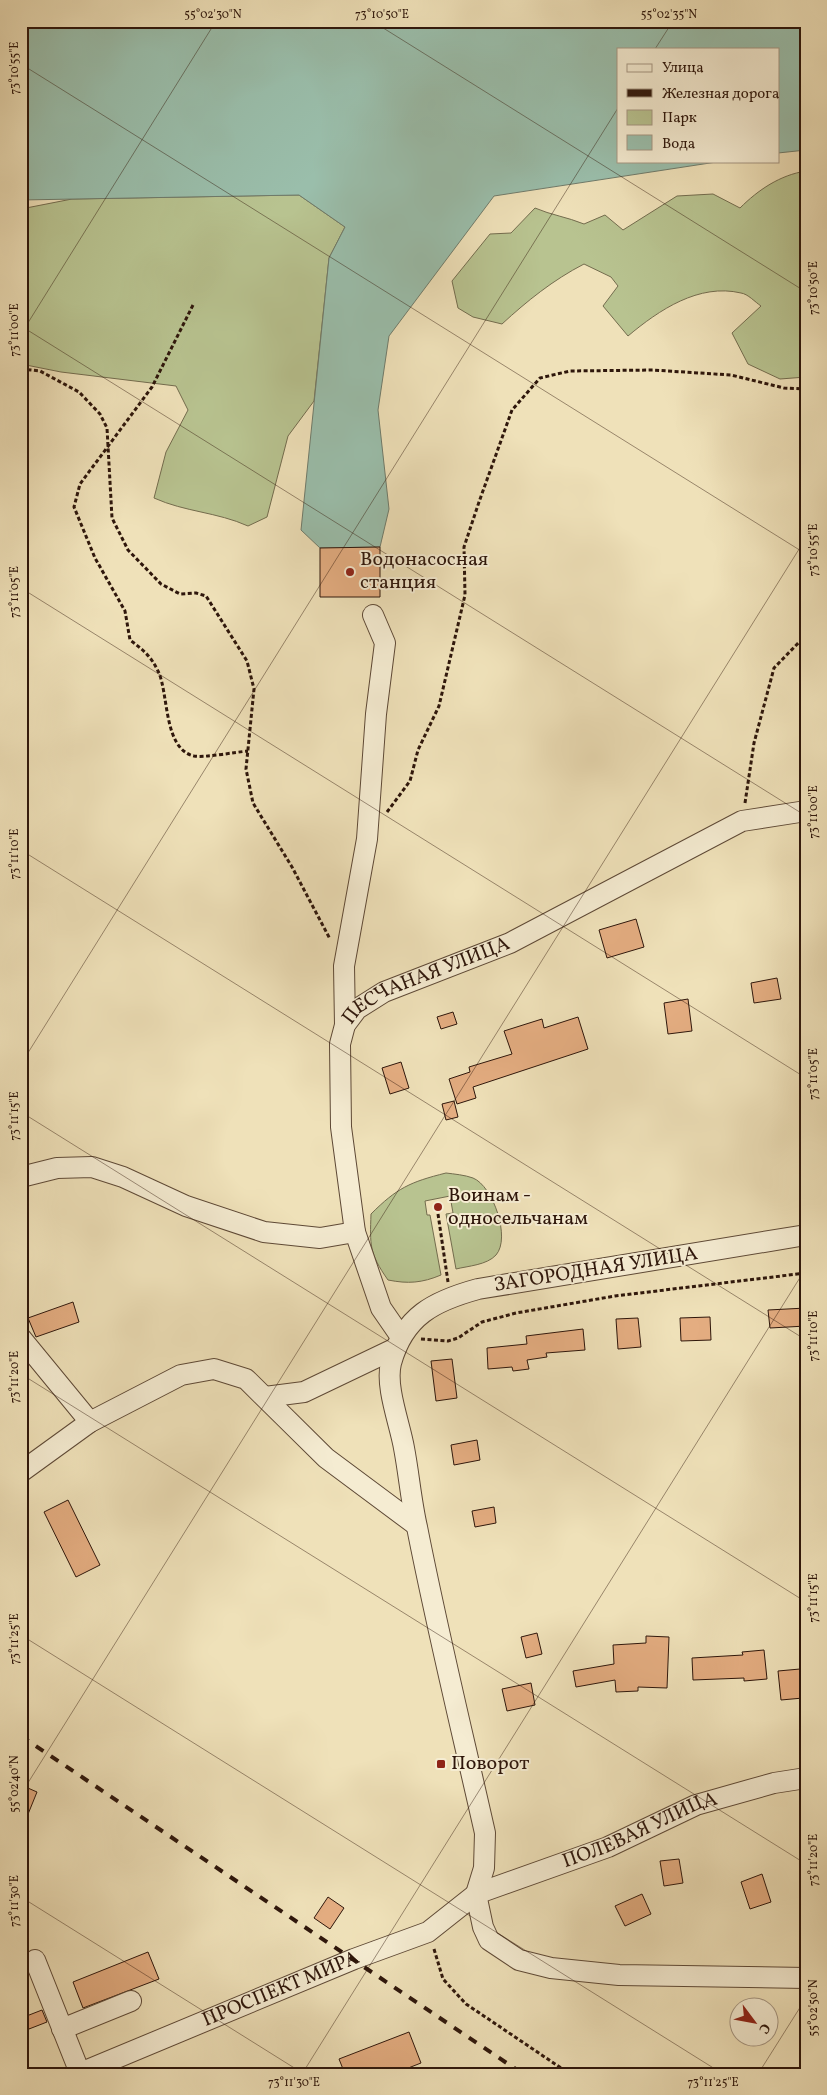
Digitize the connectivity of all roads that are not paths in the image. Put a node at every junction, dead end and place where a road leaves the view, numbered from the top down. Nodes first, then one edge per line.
1 (373, 615) dead end
2 (806, 811) edge
3 (345, 1025) junction
4 (21, 1177) edge
5 (355, 1232) junction
6 (806, 1236) edge
7 (21, 1338) edge
8 (399, 1342) junction
9 (264, 1397) junction
10 (90, 1422) junction
11 (21, 1472) edge
12 (416, 1525) junction
13 (806, 1778) edge
14 (476, 1894) junction
15 (35, 1960) dead end
16 (806, 1978) edge
17 (131, 2001) dead end
18 (62, 2030) junction
19 (79, 2073) edge

1 - 3 street
2 - 3 street, ПЕСЧАНАЯ УЛИЦА
3 - 5 street, ПЕСЧАНАЯ УЛИЦА
4 - 5 street
5 - 8 street, ПЕСЧАНАЯ УЛИЦА
6 - 8 street, ЗАГОРОДНАЯ УЛИЦА
7 - 10 street
8 - 9 street
8 - 12 street
9 - 10 street
9 - 12 street
10 - 11 street
12 - 14 street
13 - 14 street, ПОЛЕВАЯ УЛИЦА
14 - 16 street
14 - 19 street, ПРОСПЕКТ МИРА
15 - 18 street
17 - 18 street
18 - 19 street

